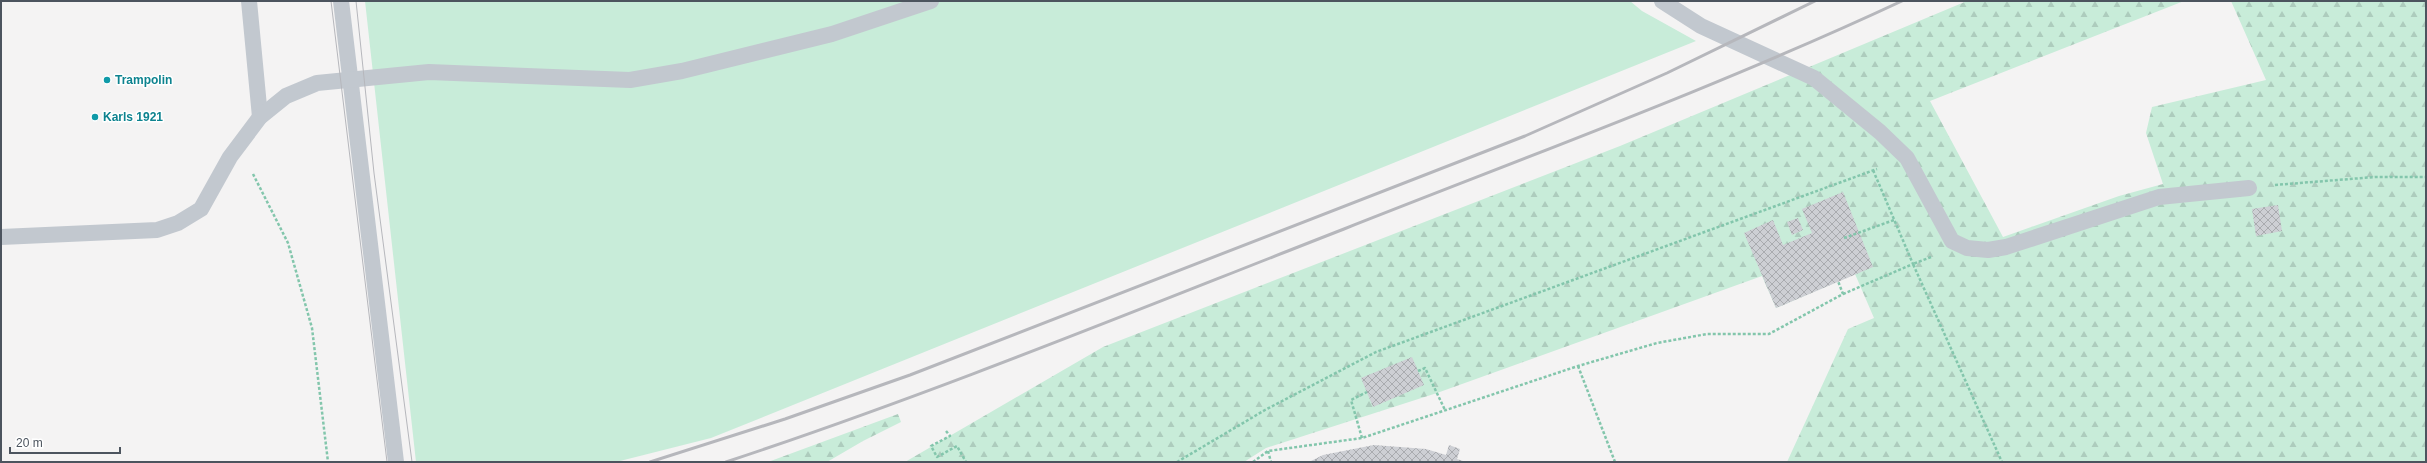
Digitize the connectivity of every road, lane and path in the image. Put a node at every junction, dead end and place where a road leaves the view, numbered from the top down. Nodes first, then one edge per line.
1 (249, 1) edge
2 (341, 1) edge
3 (931, 1) edge
4 (1662, 1) edge
5 (260, 117) junction
6 (230, 157) junction
7 (1907, 158) junction
8 (1873, 170) junction
9 (2426, 177) edge
10 (2249, 188) joint
11 (1894, 220) junction
12 (1, 237) edge
13 (1844, 238) dead end
14 (1961, 246) junction
15 (1913, 264) junction
16 (1838, 281) dead end
17 (1843, 294) junction
18 (1578, 366) junction
19 (1418, 371) dead end
20 (1367, 392) dead end
21 (1445, 410) junction
22 (946, 431) dead end
23 (1362, 438) junction
24 (1268, 451) junction
25 (328, 462) edge
26 (396, 462) edge
27 (966, 462) edge
28 (1177, 462) edge
29 (1253, 462) edge
30 (1271, 462) edge
31 (1615, 462) edge
32 (2002, 462) edge

1 - 5 lane
2 - 26 lane
3 - 5 lane
4 - 7 lane
5 - 6 lane
6 - 12 lane
6 - 25 path
7 - 8 path
7 - 14 lane
8 - 11 path
8 - 28 path
9 - 10 path
10 - 14 lane
11 - 13 path
11 - 15 path
14 - 15 path
15 - 17 path
15 - 32 path
16 - 17 path
17 - 18 path
18 - 21 path
18 - 31 path
19 - 21 path
20 - 23 path
21 - 23 path
22 - 27 path
23 - 24 path
24 - 29 path
24 - 30 path

